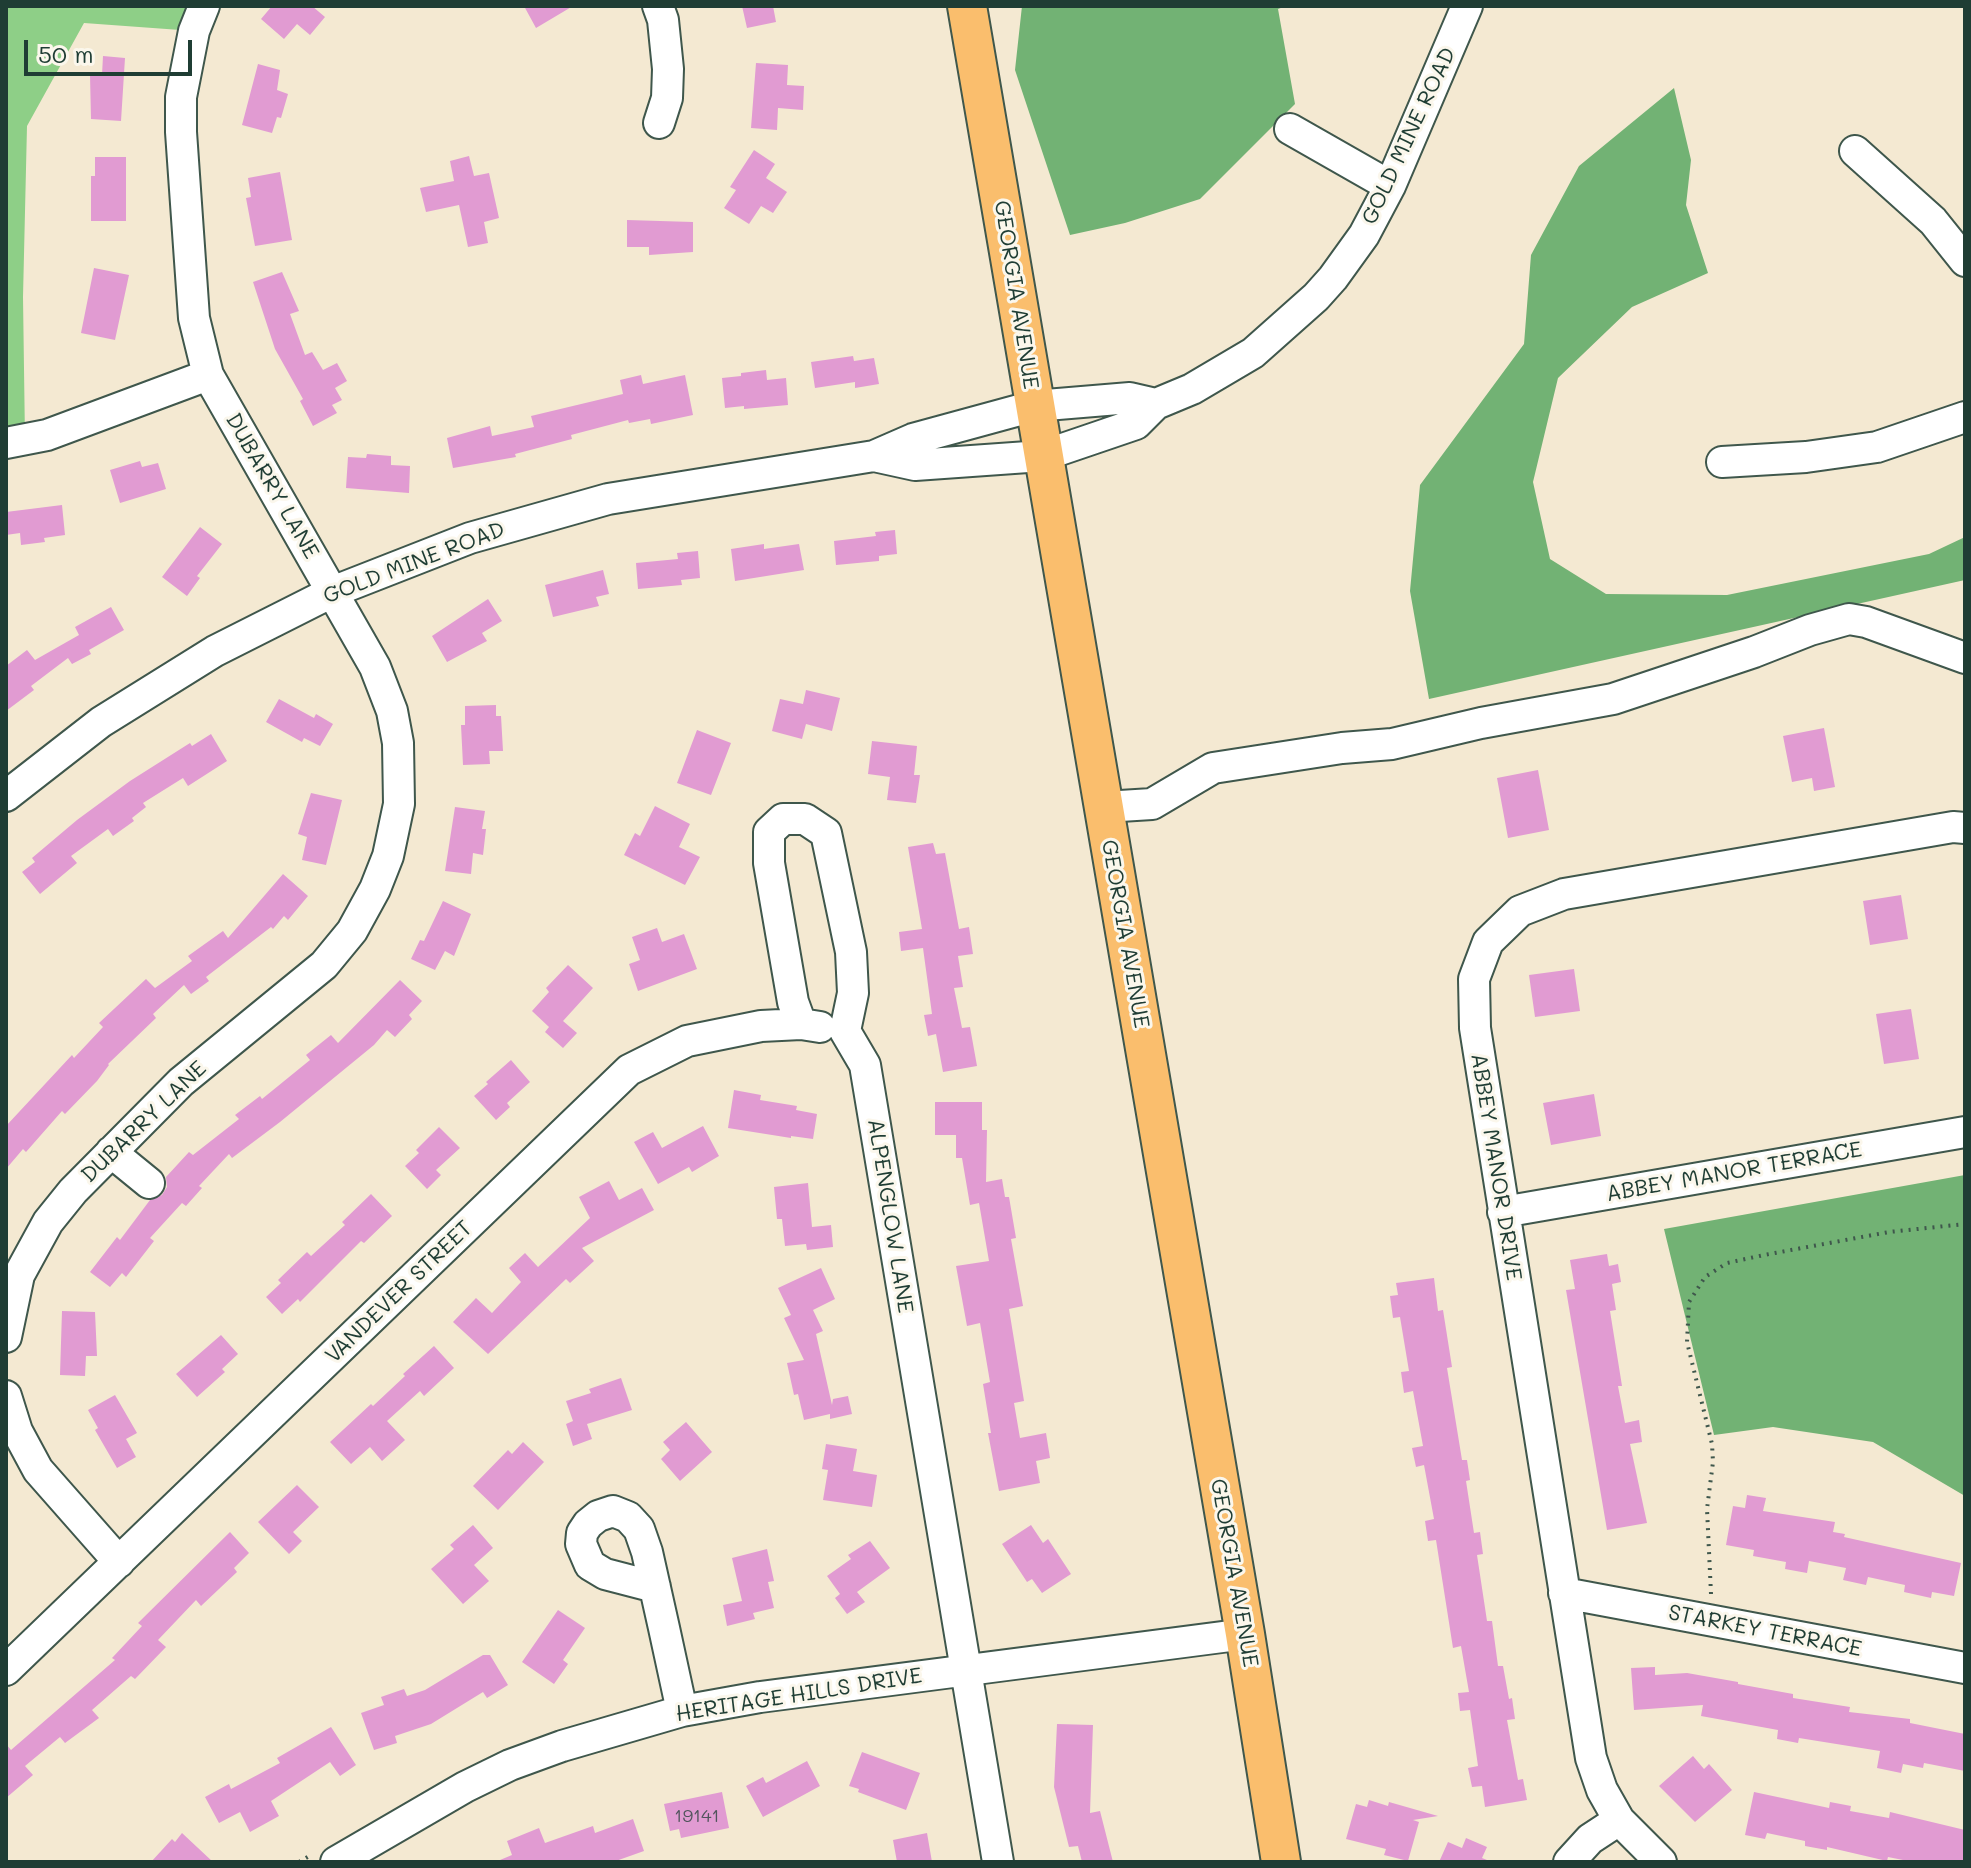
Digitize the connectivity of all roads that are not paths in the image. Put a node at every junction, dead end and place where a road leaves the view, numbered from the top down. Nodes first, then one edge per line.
1 (204, 6) edge
2 (658, 6) edge
3 (967, 6) edge
4 (1467, 6) edge
5 (659, 123) dead end
6 (1290, 129) dead end
7 (1855, 151) dead end
8 (1390, 186) junction
9 (1965, 261) edge
10 (208, 375) junction
11 (1156, 404) junction
12 (1034, 406) junction
13 (1965, 417) edge
14 (6, 443) edge
15 (874, 456) junction
16 (1042, 456) junction
17 (1722, 462) dead end
18 (332, 592) junction
19 (1965, 658) edge
20 (6, 796) edge
21 (1104, 807) junction
22 (1965, 828) edge
23 (801, 1024) junction
24 (845, 1031) junction
25 (1965, 1132) edge
26 (111, 1152) junction
27 (149, 1183) dead end
28 (1503, 1212) junction
29 (6, 1337) edge
30 (6, 1396) edge
31 (119, 1562) junction
32 (655, 1587) dead end
33 (1564, 1593) junction
34 (1245, 1634) junction
35 (1965, 1668) edge
36 (6, 1670) edge
37 (965, 1671) junction
38 (682, 1711) junction
39 (1619, 1820) junction
40 (336, 1862) edge
41 (998, 1862) edge
42 (1281, 1862) edge
43 (1569, 1862) edge
44 (1661, 1862) edge

1 - 10 street, DUBARRY LANE
2 - 5 street
3 - 12 main road, GEORGIA AVENUE
4 - 8 street, GOLD MINE ROAD
6 - 8 street
7 - 9 street
8 - 11 street, GOLD MINE ROAD
10 - 14 street
10 - 18 street, DUBARRY LANE
11 - 12 street, GOLD MINE ROAD
11 - 16 street, GOLD MINE ROAD
12 - 15 street, GOLD MINE ROAD
12 - 16 main road, GEORGIA AVENUE
13 - 17 street
15 - 16 street, GOLD MINE ROAD
15 - 18 street, GOLD MINE ROAD
16 - 21 main road, GEORGIA AVENUE
18 - 20 street, GOLD MINE ROAD
18 - 26 street, DUBARRY LANE
19 - 21 street
21 - 34 main road, GEORGIA AVENUE
22 - 28 street, ABBEY MANOR DRIVE
23 - 24 street, VANDEVER STREET
23 - 24 street
23 - 31 street, VANDEVER STREET
24 - 37 street, ALPENGLOW LANE
25 - 28 street, ABBEY MANOR TERRACE
26 - 27 street
26 - 29 street, DUBARRY LANE
28 - 33 street, ABBEY MANOR DRIVE
30 - 31 street
31 - 36 street, VANDEVER STREET
32 - 38 street
33 - 35 street, STARKEY TERRACE
33 - 39 street, ABBEY MANOR DRIVE
34 - 37 street, HERITAGE HILLS DRIVE
34 - 42 main road, GEORGIA AVENUE
37 - 38 street, HERITAGE HILLS DRIVE
37 - 41 street, ALPENGLOW LANE
38 - 40 street, HERITAGE HILLS DRIVE
39 - 43 street
39 - 44 street, ABBEY MANOR DRIVE

